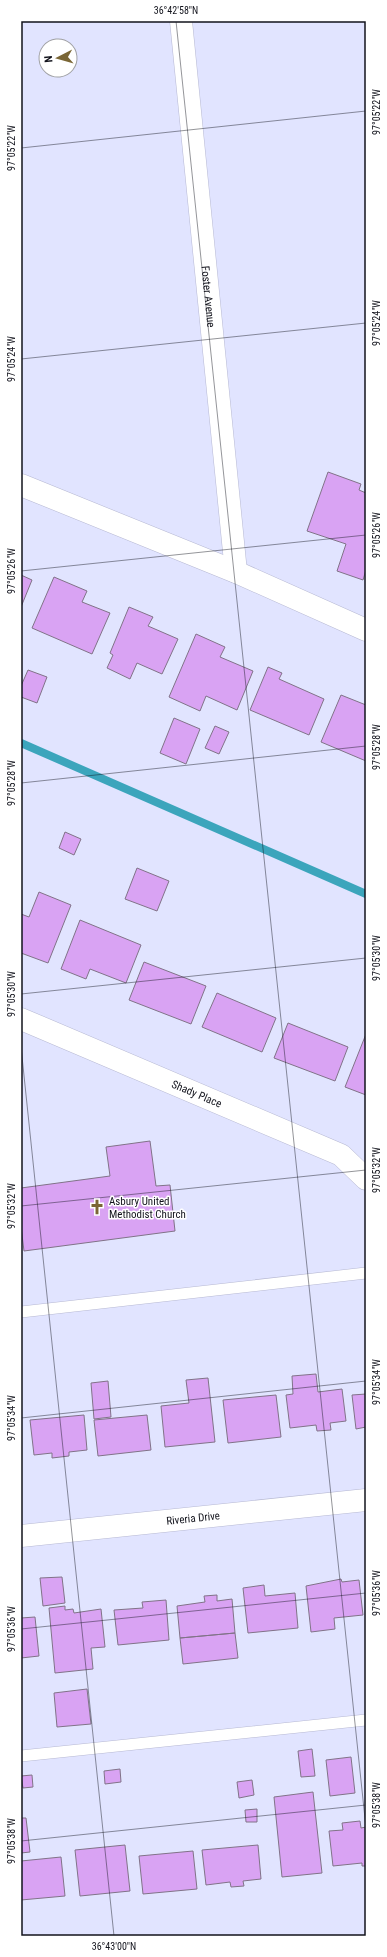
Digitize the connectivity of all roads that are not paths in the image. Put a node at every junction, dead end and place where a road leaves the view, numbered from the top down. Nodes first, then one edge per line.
1 (181, 21) edge
2 (21, 485) edge
3 (236, 572) junction
4 (366, 630) edge
5 (21, 1020) edge
6 (366, 1179) edge
7 (366, 1273) edge
8 (21, 1312) edge
9 (366, 1500) edge
10 (21, 1536) edge
11 (366, 1720) edge
12 (21, 1756) edge

1 - 3 street, Foster Avenue
2 - 3 street
3 - 4 street
5 - 6 street, Shady Place
7 - 8 lane
9 - 10 street, Riveria Drive
11 - 12 lane

